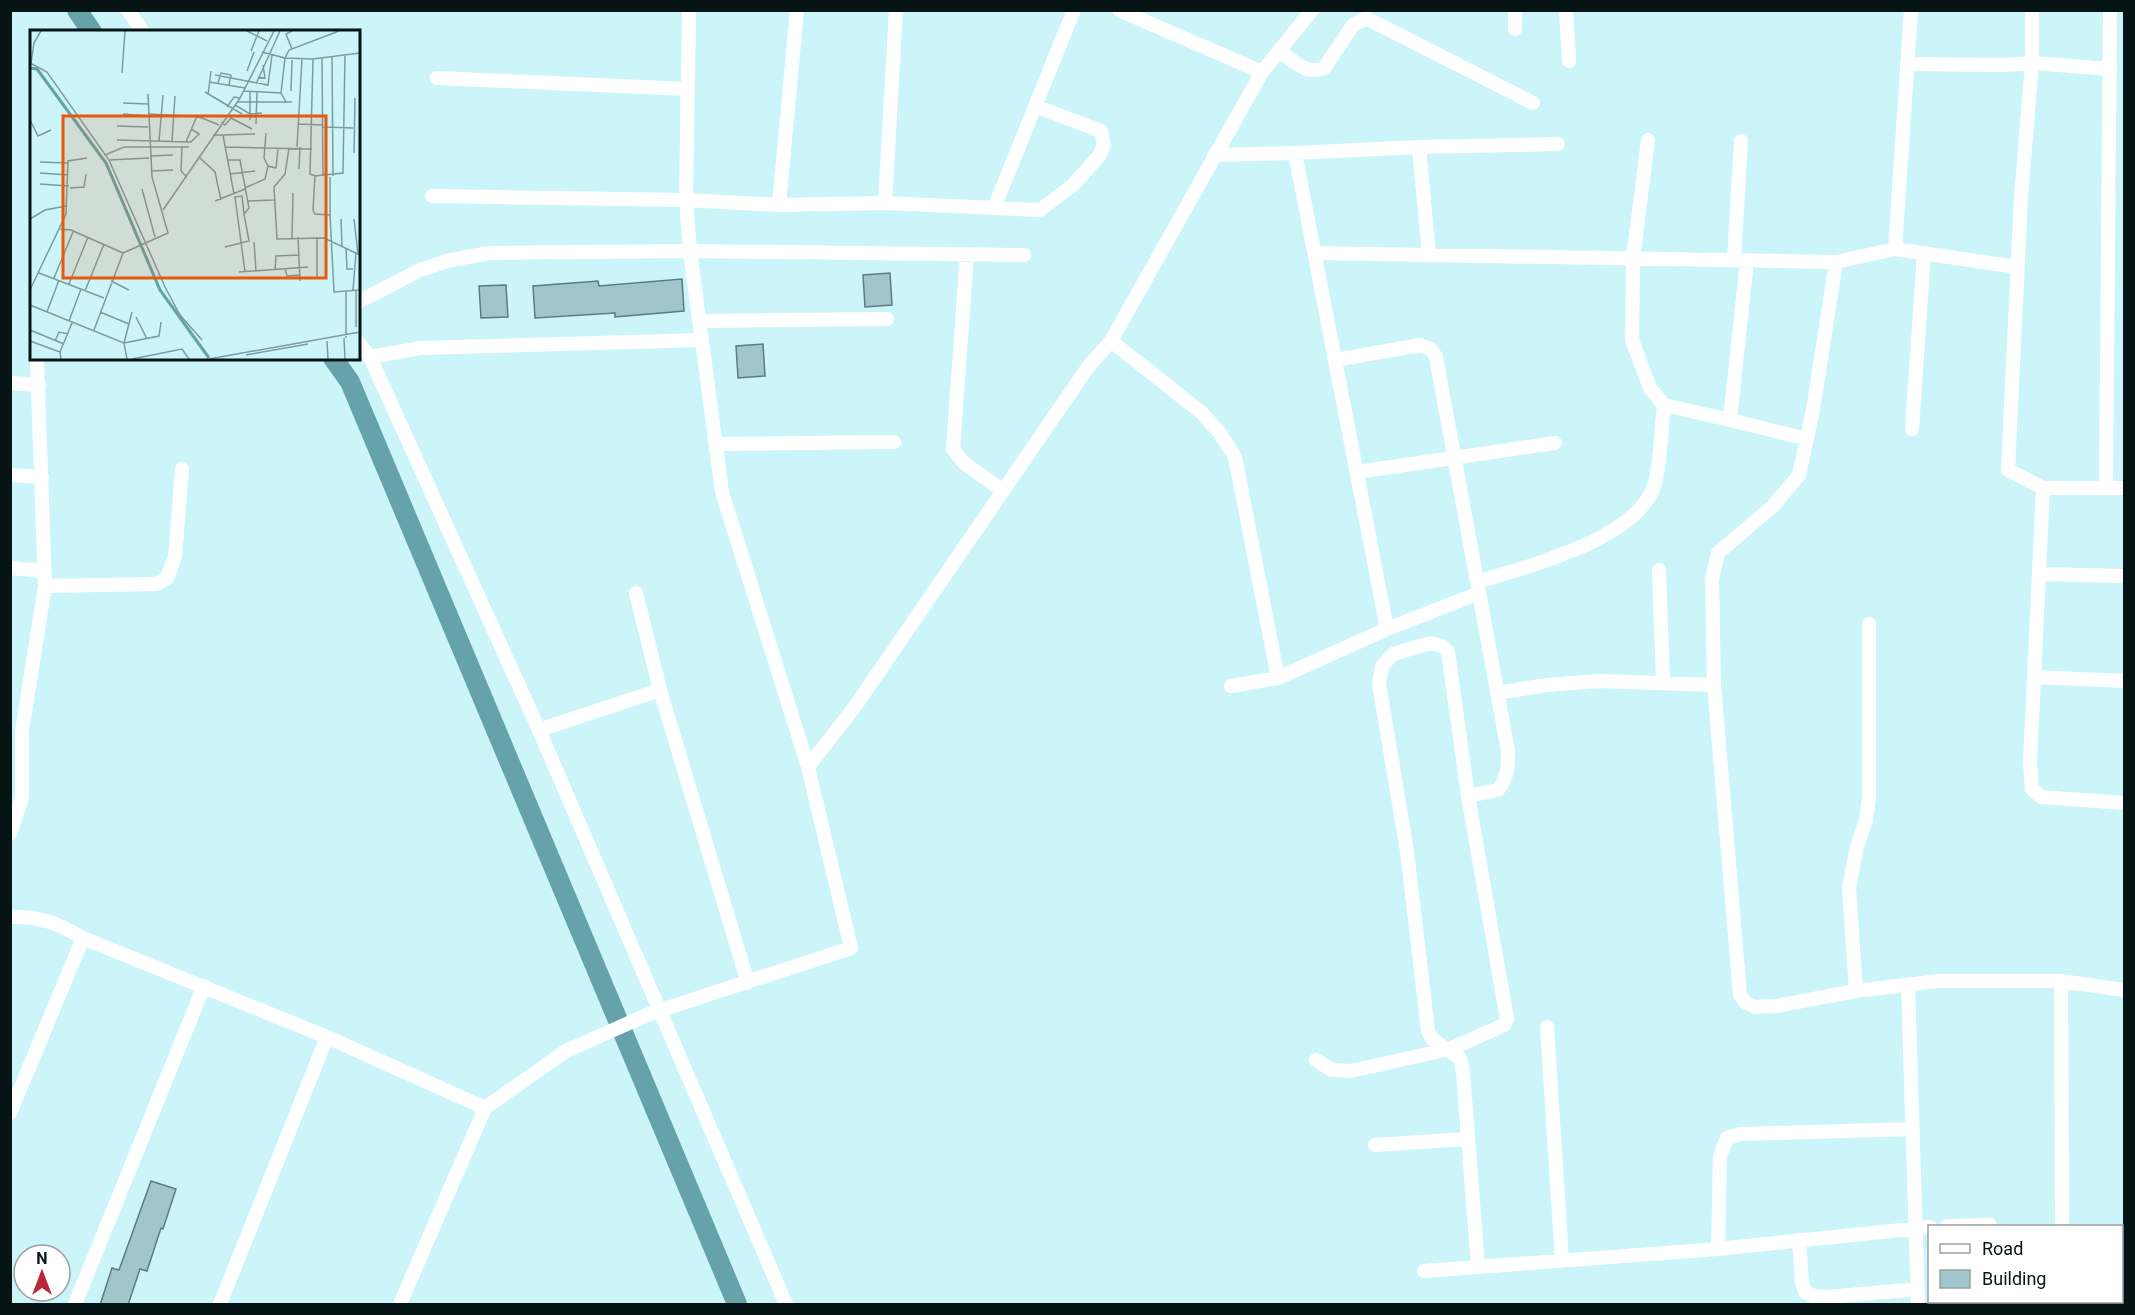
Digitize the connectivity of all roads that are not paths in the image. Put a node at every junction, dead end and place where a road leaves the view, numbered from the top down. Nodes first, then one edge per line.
1 (128, 10) edge
2 (689, 10) edge
3 (797, 10) edge
4 (896, 10) edge
5 (1074, 10) edge
6 (1119, 10) edge
7 (1312, 10) edge
8 (1515, 10) edge
9 (1566, 10) edge
10 (1911, 10) edge
11 (2032, 10) edge
12 (2110, 10) edge
13 (1515, 29) dead end
14 (142, 30) edge
15 (1279, 51) junction
16 (1569, 61) dead end
17 (2032, 63) junction
18 (1907, 64) junction
19 (2110, 69) junction
20 (1262, 72) junction
21 (437, 78) dead end
22 (2117, 88) edge
23 (688, 89) junction
24 (1533, 103) dead end
25 (1035, 106) junction
26 (1648, 140) dead end
27 (1741, 141) dead end
28 (1558, 144) dead end
29 (1419, 147) junction
30 (1294, 153) junction
31 (1214, 155) junction
32 (432, 196) dead end
33 (686, 200) junction
34 (885, 203) junction
35 (779, 205) junction
36 (994, 208) junction
37 (1895, 249) junction
38 (690, 251) junction
39 (1315, 253) junction
40 (1924, 253) junction
41 (967, 254) junction
42 (1024, 255) dead end
43 (1429, 255) junction
44 (1633, 259) junction
45 (1741, 261) junction
46 (1836, 262) junction
47 (2017, 267) junction
48 (360, 301) edge
49 (887, 319) dead end
50 (699, 321) junction
51 (702, 340) junction
52 (1111, 341) junction
53 (360, 344) edge
54 (370, 357) junction
55 (38, 360) edge
56 (1336, 360) junction
57 (10, 382) edge
58 (39, 385) junction
59 (1664, 405) junction
60 (1730, 420) junction
61 (1912, 429) dead end
62 (1807, 439) junction
63 (894, 442) dead end
64 (1555, 443) dead end
65 (716, 444) junction
66 (1454, 458) junction
67 (182, 469) dead end
68 (1357, 472) junction
69 (10, 476) edge
70 (42, 477) junction
71 (2106, 487) junction
72 (2043, 488) junction
73 (2124, 488) edge
74 (1003, 491) junction
75 (10, 568) edge
76 (1659, 570) dead end
77 (45, 571) junction
78 (2040, 574) junction
79 (2124, 576) edge
80 (45, 586) junction
81 (1478, 588) junction
82 (636, 593) dead end
83 (1869, 624) dead end
84 (1387, 629) junction
85 (2034, 677) junction
86 (1278, 678) junction
87 (2124, 681) edge
88 (1663, 682) junction
89 (1714, 684) junction
90 (1231, 686) dead end
91 (660, 690) junction
92 (1497, 693) junction
93 (539, 730) junction
94 (16, 732) edge
95 (808, 767) junction
96 (1468, 796) junction
97 (2124, 803) edge
98 (10, 834) edge
99 (10, 917) edge
100 (83, 938) junction
101 (2061, 981) junction
102 (748, 983) junction
103 (1908, 985) junction
104 (204, 987) junction
105 (2124, 990) edge
106 (1856, 991) junction
107 (655, 1012) junction
108 (1547, 1027) dead end
109 (327, 1037) junction
110 (1450, 1049) junction
111 (1316, 1060) dead end
112 (485, 1108) junction
113 (10, 1113) edge
114 (1912, 1129) junction
115 (1467, 1139) junction
116 (1375, 1145) dead end
117 (2062, 1225) edge
118 (1923, 1227) edge
119 (1799, 1240) junction
120 (1719, 1249) junction
121 (1562, 1261) junction
122 (1478, 1267) junction
123 (1425, 1271) dead end
124 (1918, 1289) junction
125 (75, 1305) edge
126 (220, 1305) edge
127 (400, 1305) edge
128 (786, 1305) edge
129 (1918, 1305) edge

1 - 14 street
2 - 23 street
3 - 35 street
4 - 34 street
5 - 25 street
6 - 20 street
7 - 15 street
8 - 13 street
9 - 16 street
10 - 18 street
11 - 17 street
12 - 19 street
15 - 20 street
15 - 24 street
17 - 18 street
17 - 19 street
17 - 47 street
18 - 37 street
19 - 22 street
20 - 31 street
21 - 23 street
22 - 71 street
23 - 33 street
25 - 36 street
25 - 36 street
26 - 44 street
27 - 45 street
28 - 29 street
29 - 30 street
29 - 43 street
30 - 31 street
30 - 39 street
31 - 52 street
32 - 33 street
33 - 35 street
33 - 38 street
34 - 35 street
34 - 36 street
37 - 40 street
37 - 46 street
38 - 41 street
38 - 48 street
38 - 50 street
39 - 43 street
39 - 56 street
40 - 47 street
40 - 61 street
41 - 42 street
41 - 74 street
43 - 44 street
44 - 45 street
44 - 59 street
45 - 46 street
45 - 60 street
46 - 62 street
47 - 72 street
49 - 50 street
50 - 51 street
51 - 54 street
51 - 65 street
52 - 74 street
52 - 86 street
53 - 54 street
54 - 93 street
55 - 58 street
56 - 66 street
56 - 68 street
57 - 58 street
58 - 70 street
59 - 60 street
59 - 81 street
60 - 62 street
62 - 89 street
63 - 65 street
64 - 66 street
65 - 95 street
66 - 68 street
66 - 81 street
67 - 80 street
68 - 84 street
69 - 70 street
70 - 77 street
71 - 72 street
71 - 73 street
72 - 78 street
74 - 95 street
75 - 77 street
76 - 88 street
77 - 80 street
78 - 79 street
78 - 85 street
80 - 94 street
81 - 84 street
81 - 92 street
82 - 91 street
83 - 106 street
84 - 86 street
85 - 87 street
85 - 97 street
86 - 90 street
88 - 89 street
88 - 92 street
89 - 106 street
91 - 93 street
91 - 102 street
92 - 96 street
93 - 107 street
94 - 98 street
95 - 102 street
96 - 110 street
96 - 110 street
99 - 100 street
100 - 104 street
100 - 113 street
101 - 103 street
101 - 105 street
101 - 117 street
102 - 107 street
103 - 106 street
103 - 114 street
104 - 109 street
104 - 125 street
107 - 112 street
107 - 128 street
108 - 121 street
109 - 112 street
109 - 126 street
110 - 111 street
110 - 115 street
112 - 127 street
114 - 118 street
114 - 120 street
115 - 116 street
115 - 122 street
118 - 119 street
118 - 124 street
119 - 120 street
119 - 124 street
120 - 121 street
121 - 122 street
122 - 123 street
124 - 129 street

